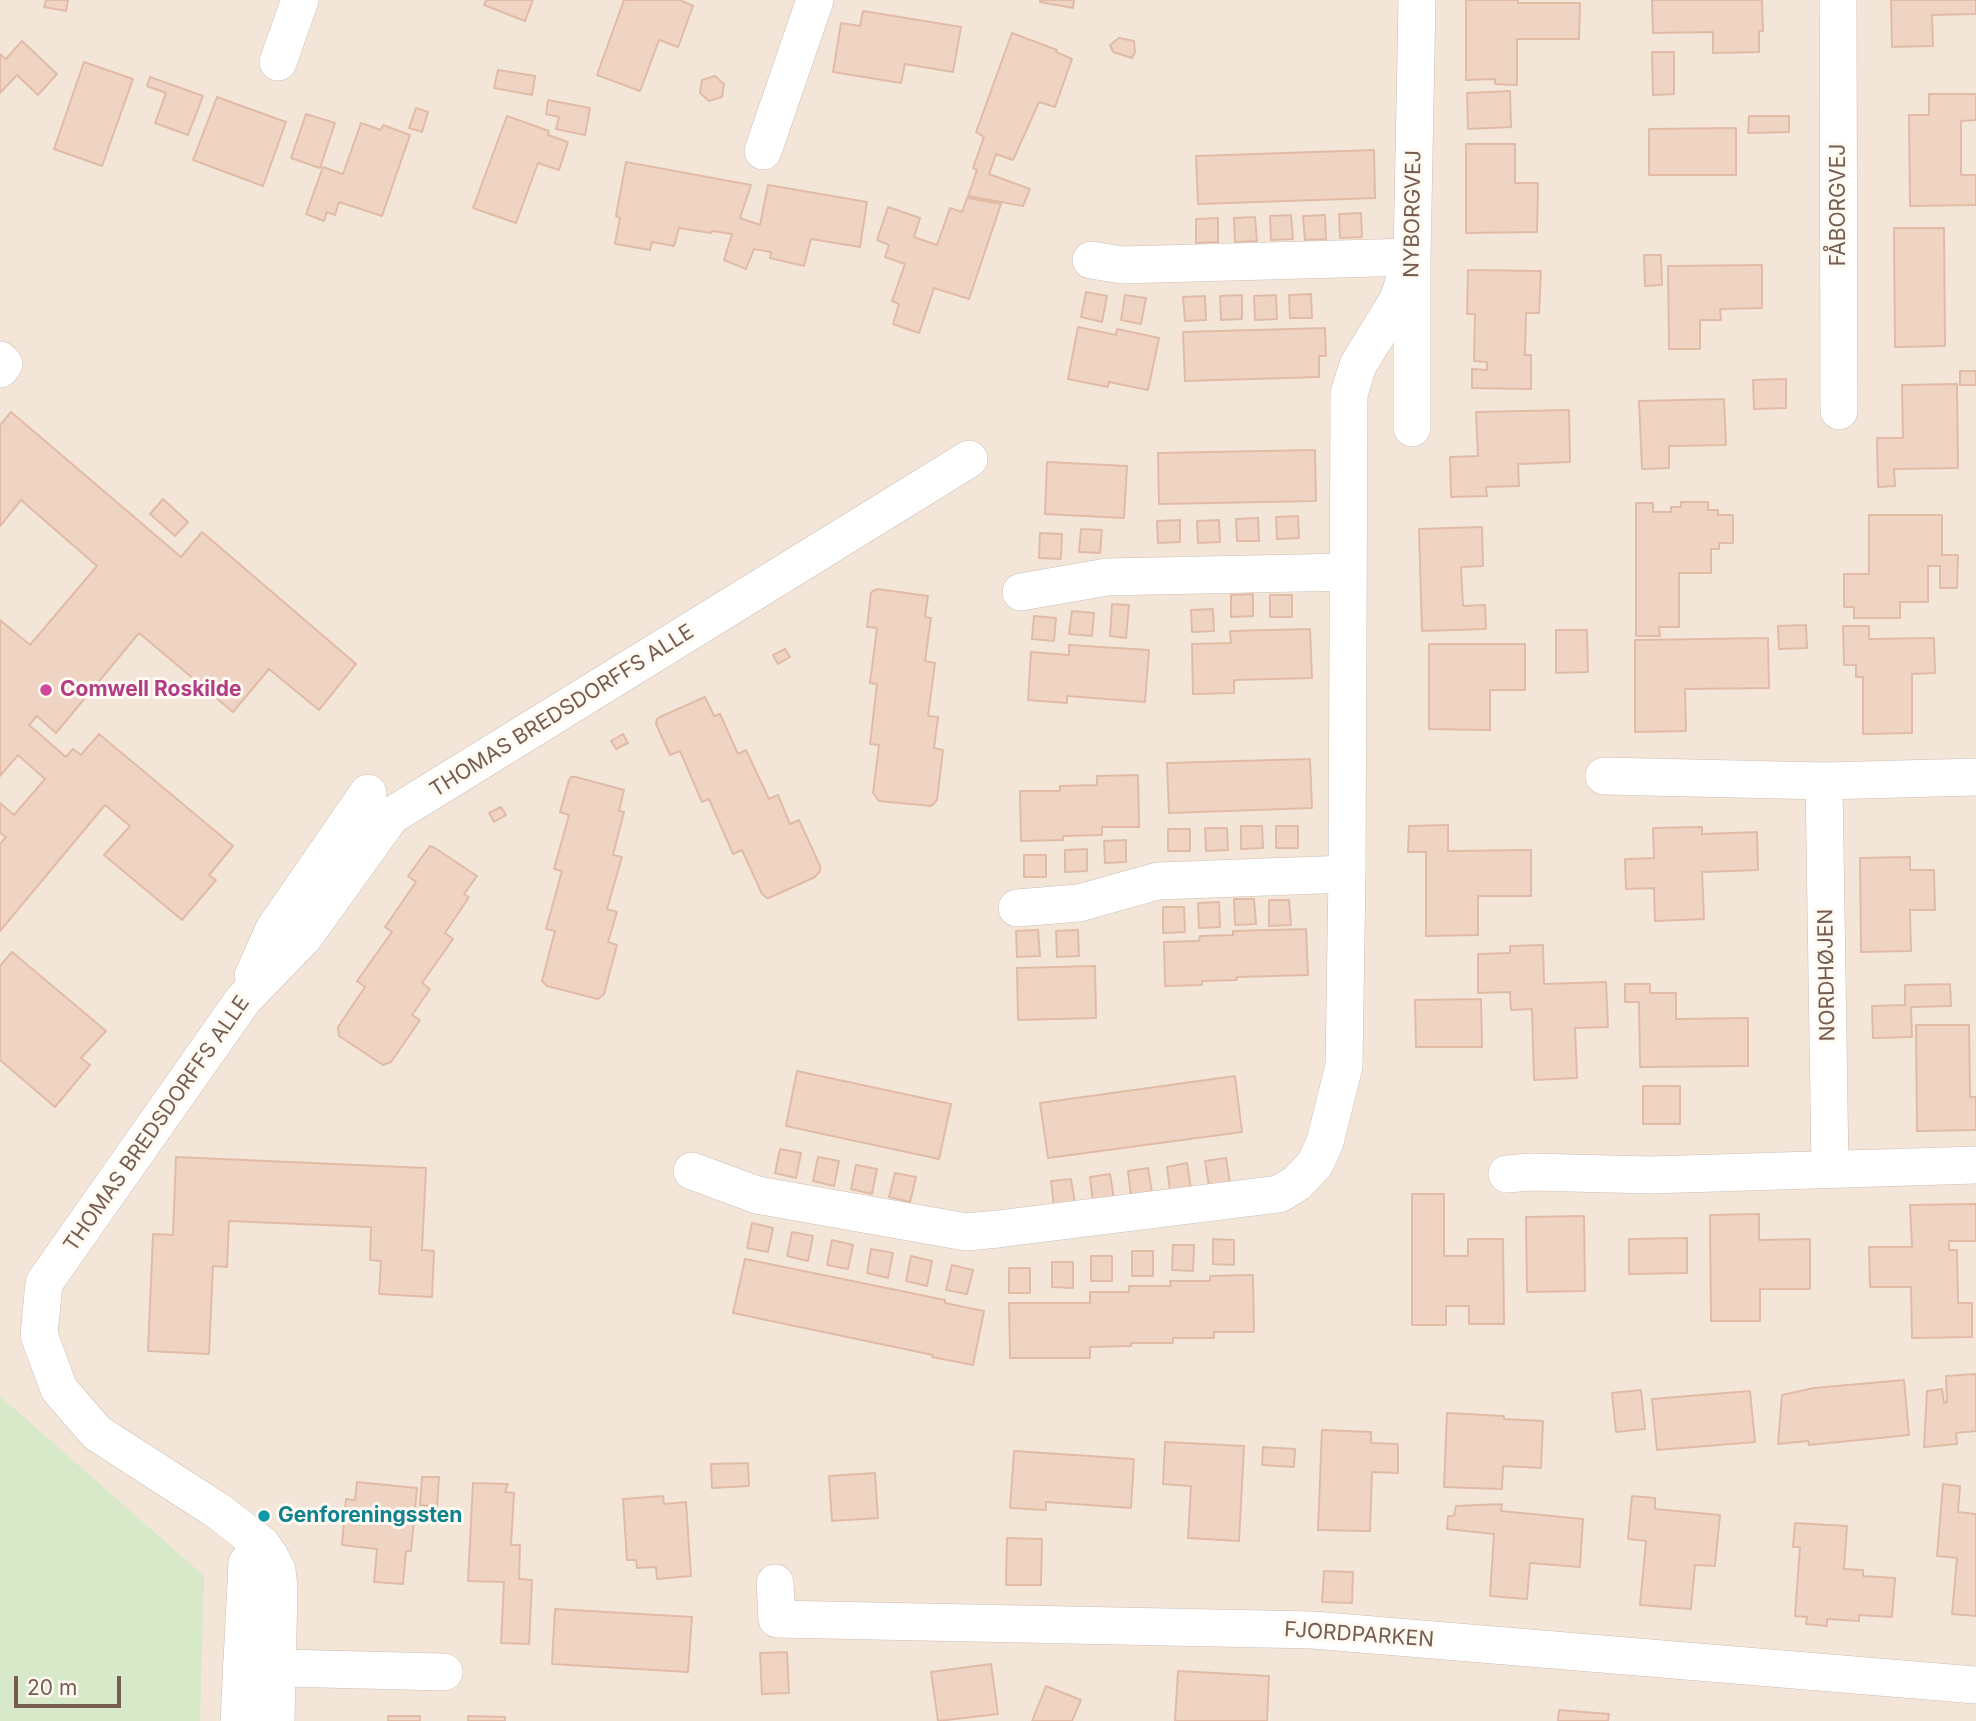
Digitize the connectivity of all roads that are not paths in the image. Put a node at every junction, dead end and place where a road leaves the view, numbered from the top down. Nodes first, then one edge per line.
1 (300, 0) edge
2 (815, 0) edge
3 (1417, 0) edge
4 (1838, 0) edge
5 (278, 62) dead end
6 (763, 151) dead end
7 (1412, 257) junction
8 (1091, 260) dead end
9 (0, 360) edge
10 (0, 369) edge
11 (1839, 411) dead end
12 (1412, 428) dead end
13 (969, 459) dead end
14 (1347, 572) junction
15 (1021, 592) dead end
16 (1604, 776) dead end
17 (1976, 777) edge
18 (1824, 781) junction
19 (368, 793) dead end
20 (1347, 874) junction
21 (1017, 908) dead end
22 (243, 1000) junction
23 (1976, 1166) edge
24 (1830, 1168) junction
25 (692, 1171) dead end
26 (1507, 1174) dead end
27 (262, 1545) junction
28 (775, 1583) dead end
29 (242, 1667) junction
30 (278, 1668) junction
31 (444, 1672) dead end
32 (1976, 1685) edge
33 (239, 1721) edge
34 (276, 1721) edge

1 - 5 street
2 - 6 street
3 - 7 street, NYBORGVEJ
4 - 11 street, FÅBORGVEJ
7 - 8 street
7 - 12 street, NYBORGVEJ
7 - 14 street
9 - 10 street
13 - 22 street, THOMAS BREDSDORFFS ALLE
14 - 15 street
14 - 20 street
16 - 18 street
17 - 18 street
18 - 24 street, NORDHØJEN
19 - 22 street
20 - 21 street
20 - 25 street
22 - 27 street, THOMAS BREDSDORFFS ALLE
23 - 24 street
24 - 26 street
27 - 29 street
27 - 30 street, THOMAS BREDSDORFFS ALLE
28 - 32 street, FJORDPARKEN
29 - 30 street
29 - 33 street
30 - 31 street
30 - 34 street, THOMAS BREDSDORFFS ALLE

